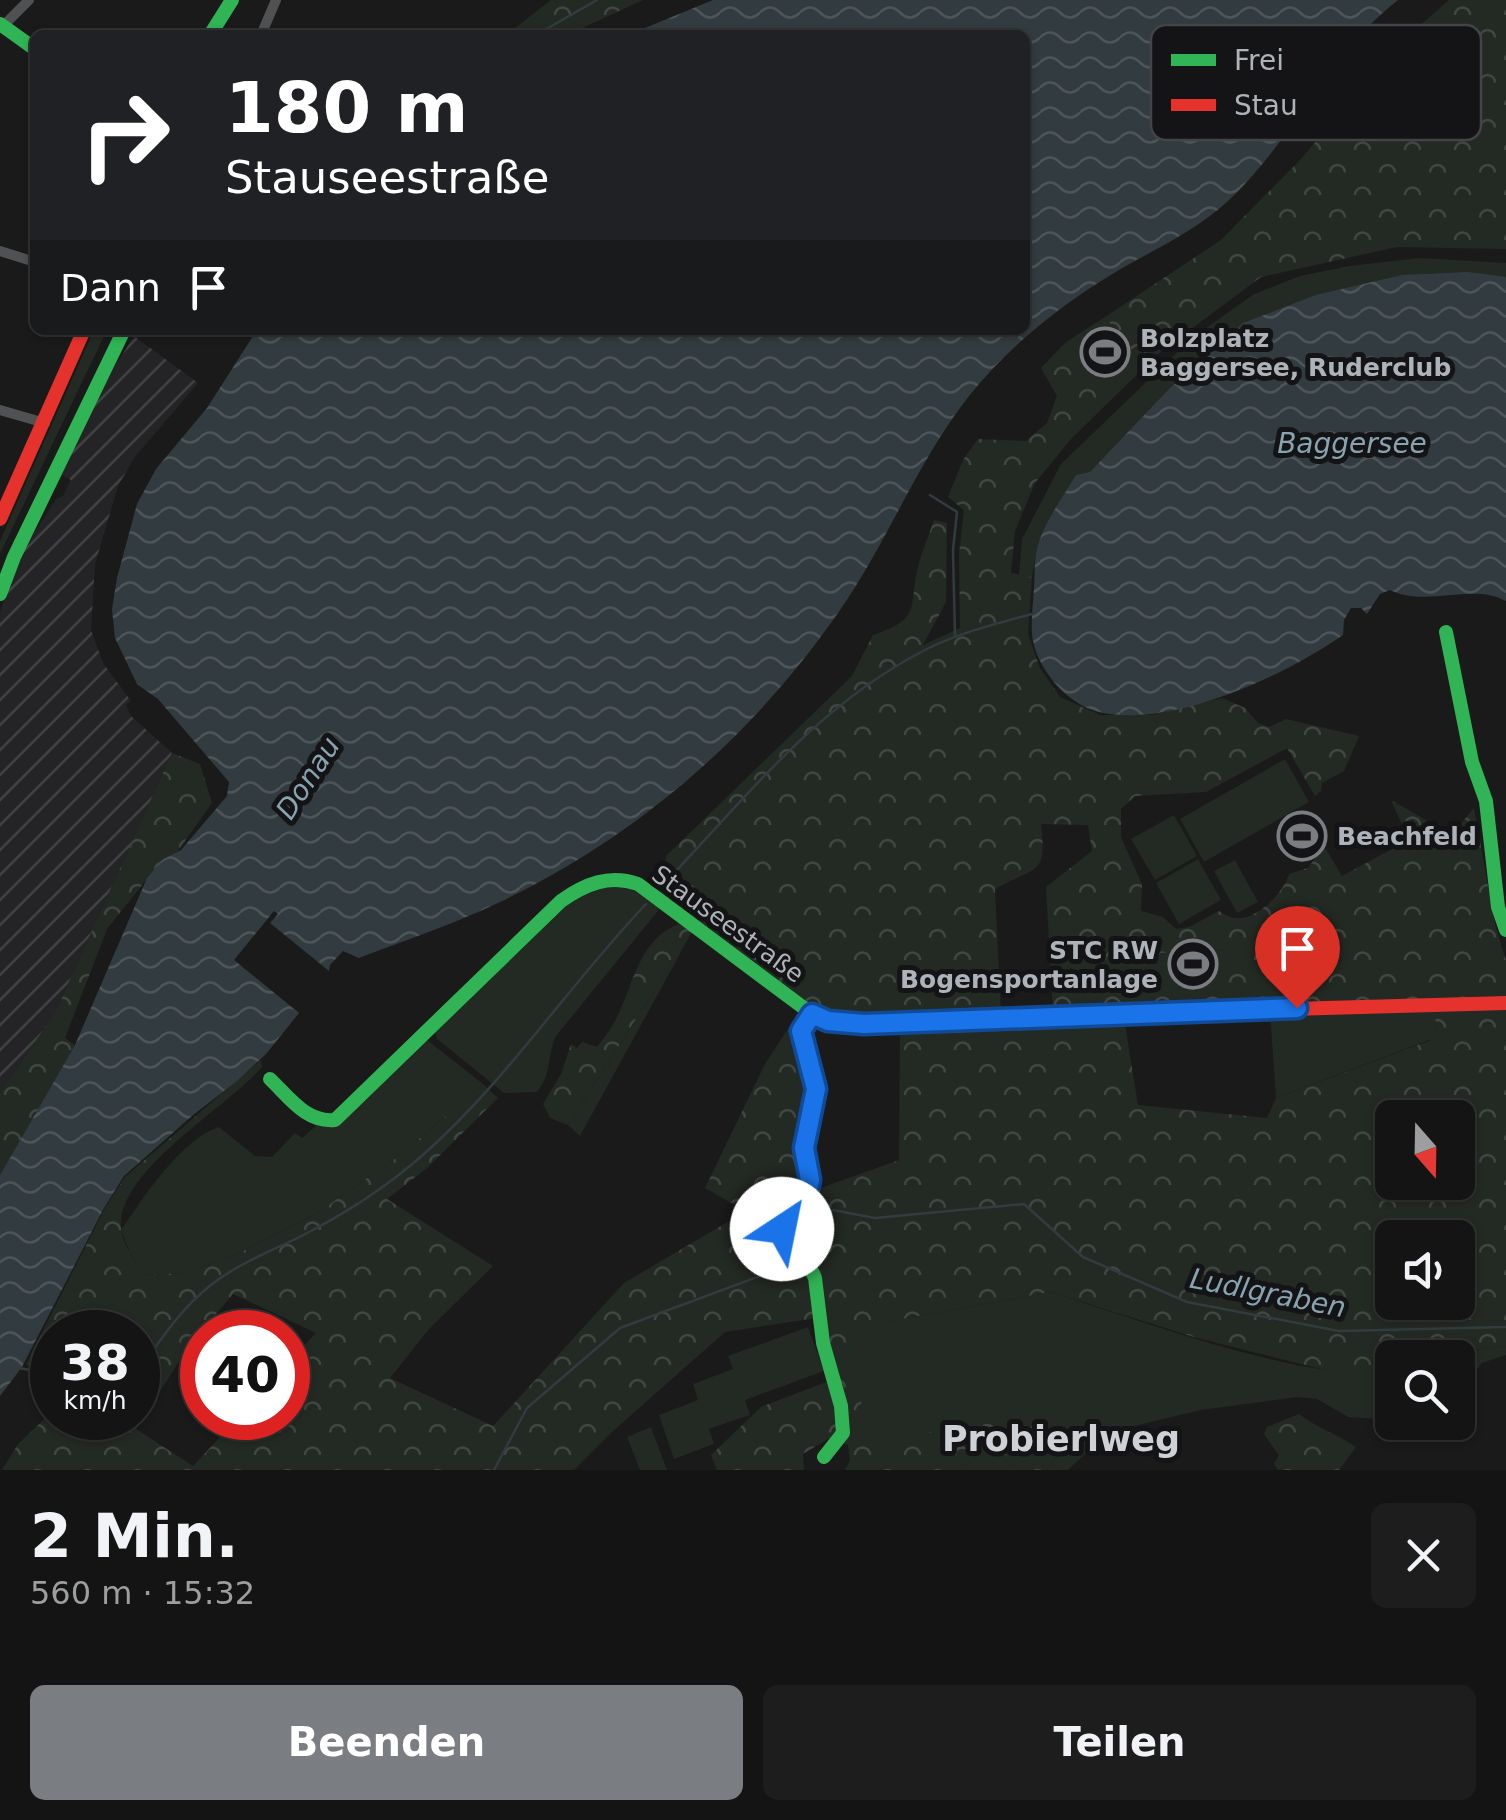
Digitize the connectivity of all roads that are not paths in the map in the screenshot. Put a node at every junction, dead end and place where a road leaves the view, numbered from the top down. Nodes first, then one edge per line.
1 (29, 0) edge
2 (232, 0) edge
3 (276, 0) edge
4 (1, 27) edge
5 (213, 30) edge
6 (262, 30) edge
7 (30, 46) edge
8 (0, 251) edge
9 (30, 260) edge
10 (82, 335) edge
11 (122, 335) edge
12 (0, 410) edge
13 (44, 422) junction
14 (0, 519) edge
15 (0, 594) edge
16 (1446, 632) dead end
17 (1506, 930) edge
18 (1506, 1004) edge
19 (812, 1014) junction
20 (270, 1079) dead end
21 (824, 1456) dead end

1 - 4 street
2 - 5 street
3 - 6 street
4 - 7 street
8 - 9 street
10 - 13 street
11 - 15 street
12 - 13 street
13 - 14 street
16 - 17 street
18 - 19 street, Stauseestraße
19 - 20 street, Stauseestraße
19 - 21 street

